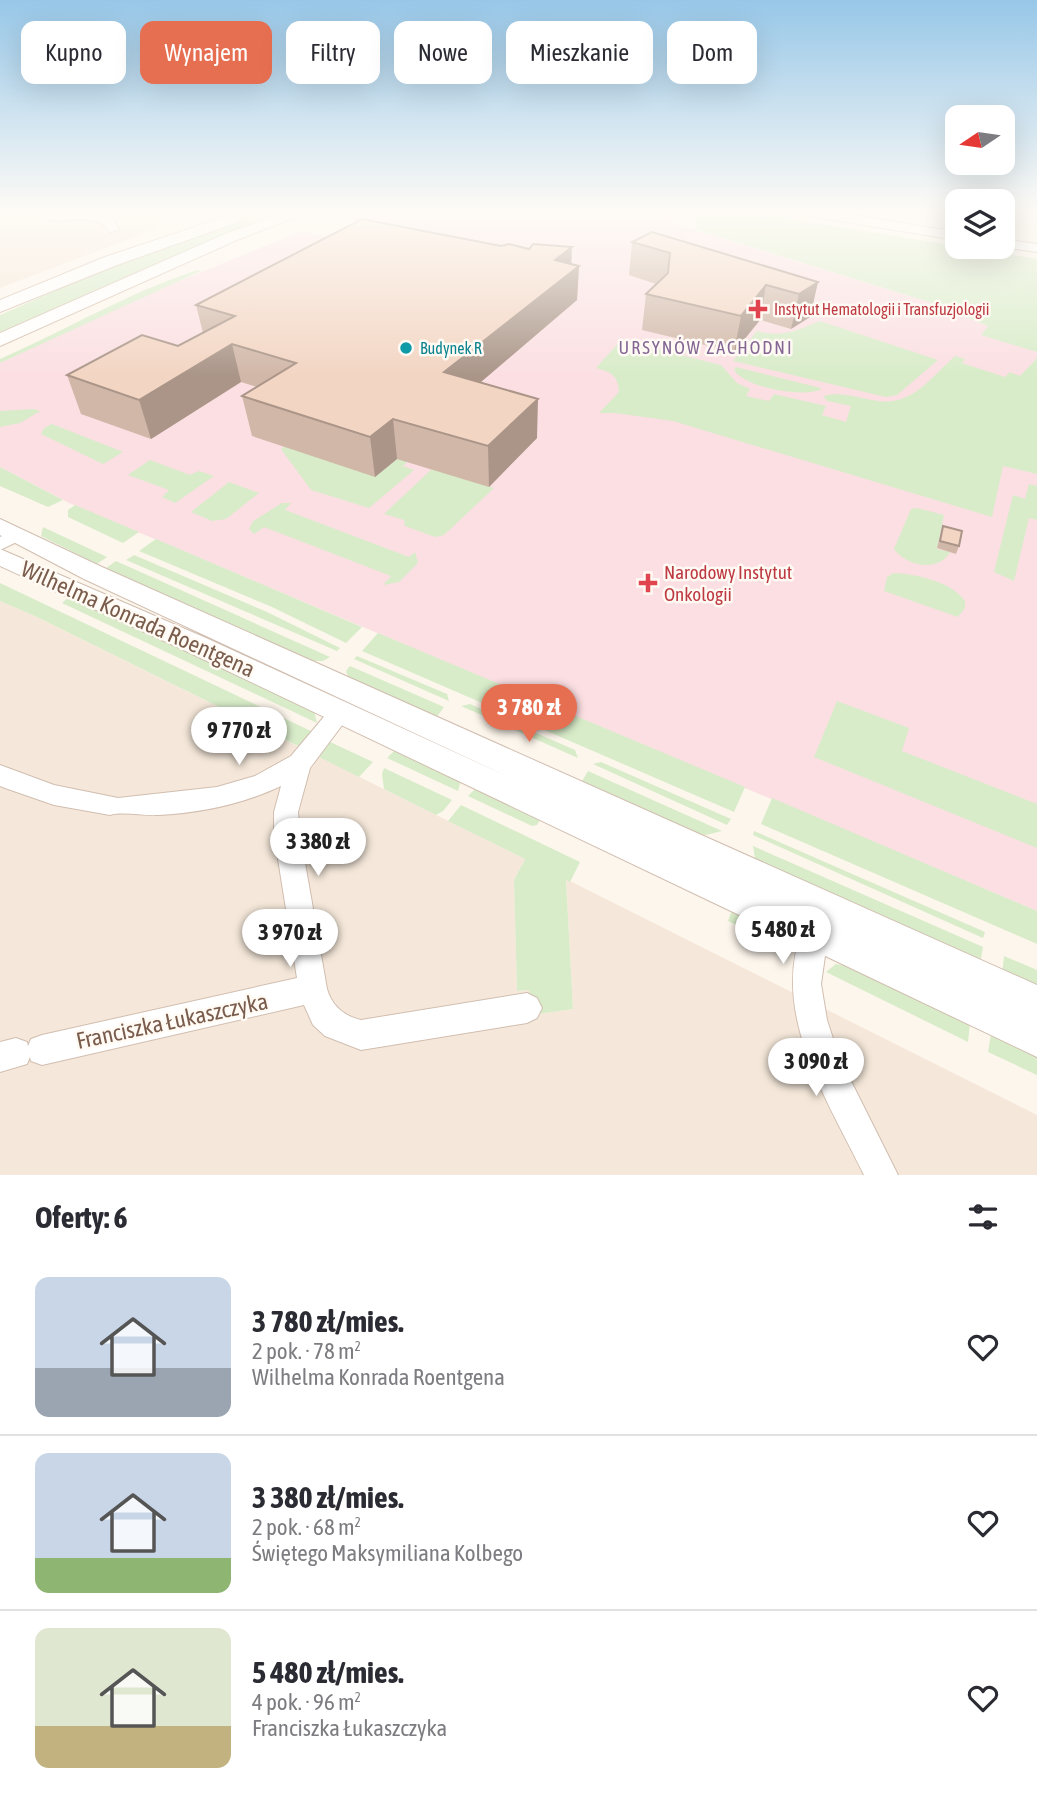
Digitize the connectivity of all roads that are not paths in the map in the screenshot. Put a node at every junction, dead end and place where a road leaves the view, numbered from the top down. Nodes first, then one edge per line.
1 (101, 266) edge
2 (166, 266) edge
3 (0, 307) edge
4 (0, 340) edge
5 (4, 540) edge
6 (341, 712) junction
7 (299, 763) junction
8 (0, 775) edge
9 (814, 935) junction
10 (313, 989) junction
11 (1037, 1004) edge
12 (527, 1008) dead end
13 (1037, 1038) edge
14 (20, 1053) edge
15 (881, 1175) edge

1 - 3 main road
2 - 4 main road
5 - 6 street, Wilhelma Konrada Roentgena
5 - 11 street, Wilhelma Konrada Roentgena
6 - 7 street
6 - 9 street, Wilhelma Konrada Roentgena
7 - 8 street
7 - 10 street
9 - 13 street, Wilhelma Konrada Roentgena
9 - 15 street
10 - 12 street
10 - 14 street, Franciszka Łukaszczyka

